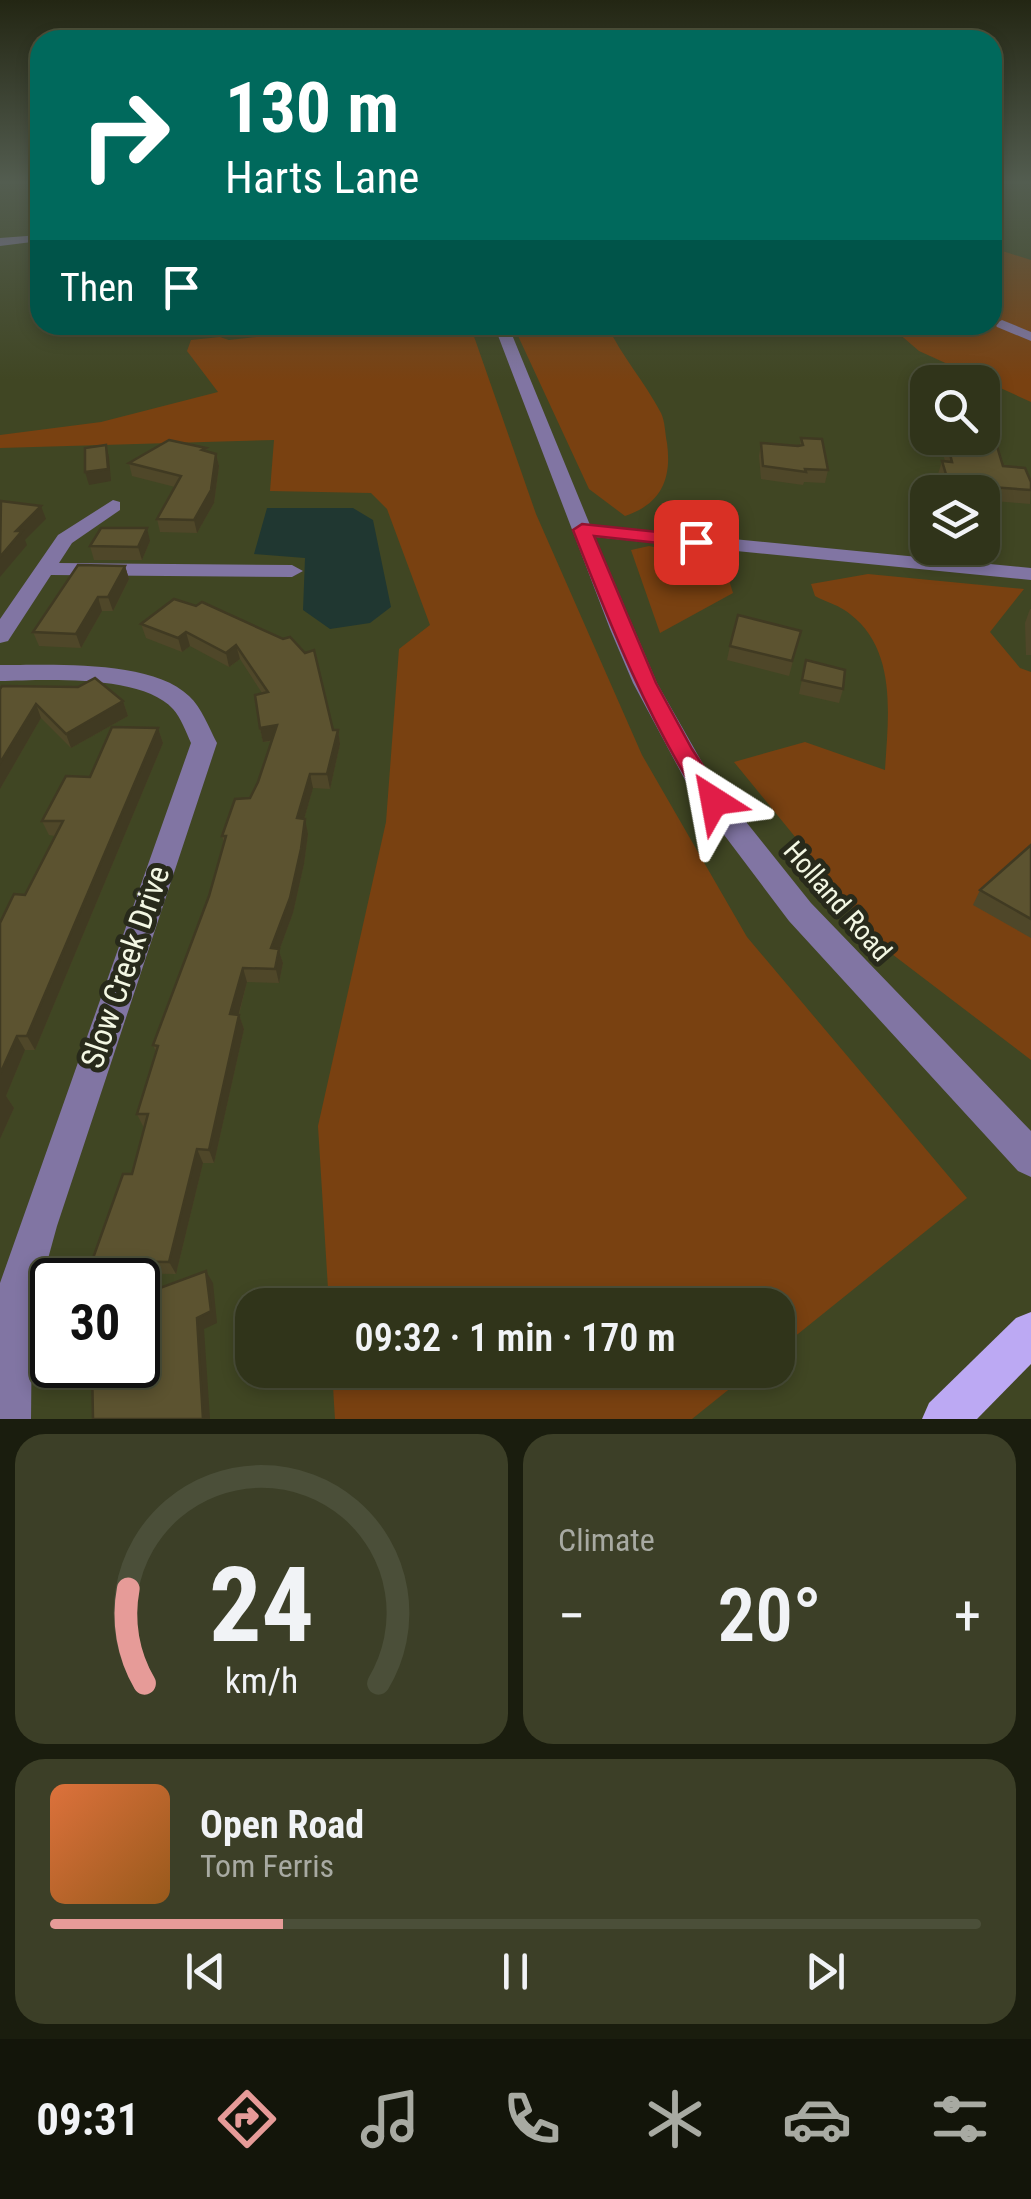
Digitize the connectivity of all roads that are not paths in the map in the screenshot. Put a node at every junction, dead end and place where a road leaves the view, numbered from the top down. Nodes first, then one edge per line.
1 (1002, 324) dead end
2 (505, 335) edge
3 (1031, 338) edge
4 (113, 506) dead end
5 (582, 530) junction
6 (46, 569) junction
7 (292, 571) dead end
8 (1031, 574) edge
9 (0, 636) edge
10 (0, 673) edge
11 (1031, 1158) edge
12 (1031, 1334) edge
13 (8, 1419) edge
14 (945, 1419) edge

1 - 3 street
2 - 5 street, Holland Road
4 - 6 street
5 - 8 street
5 - 11 street, Holland Road
6 - 7 street
6 - 9 street
10 - 13 street, Slow Creek Drive
12 - 14 main road

